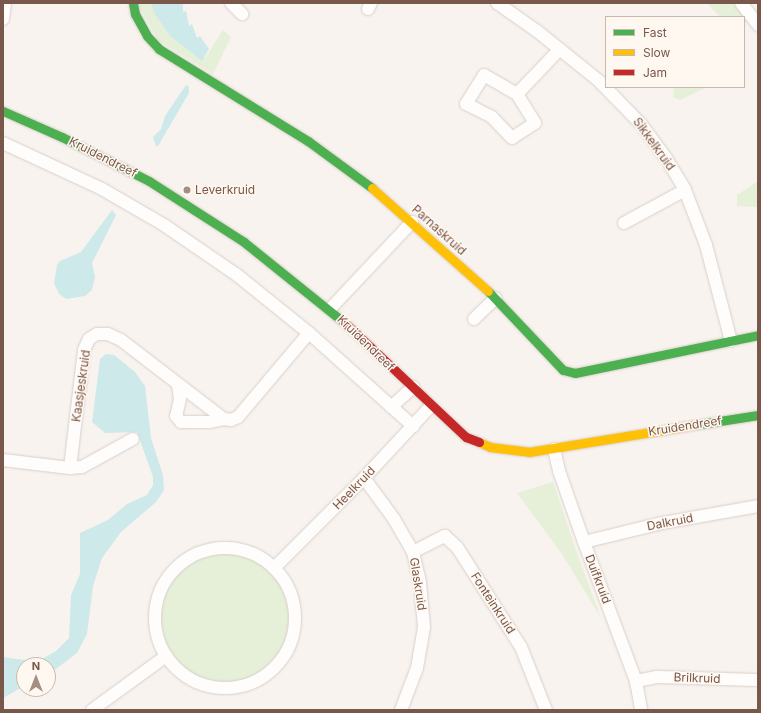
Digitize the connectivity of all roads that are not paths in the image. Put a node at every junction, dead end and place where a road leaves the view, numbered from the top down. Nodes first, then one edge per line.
1 (5, 3) edge
2 (133, 3) edge
3 (231, 3) edge
4 (497, 3) edge
5 (740, 3) edge
6 (242, 14) dead end
7 (3, 19) edge
8 (758, 25) edge
9 (560, 49) junction
10 (605, 87) edge
11 (606, 88) edge
12 (517, 94) junction
13 (3, 111) edge
14 (3, 142) edge
15 (685, 190) junction
16 (412, 222) junction
17 (624, 222) dead end
18 (496, 298) junction
19 (330, 309) junction
20 (474, 319) dead end
21 (310, 333) junction
22 (758, 335) edge
23 (731, 341) junction
24 (178, 385) junction
25 (413, 387) junction
26 (431, 406) junction
27 (392, 407) junction
28 (758, 415) edge
29 (224, 419) junction
30 (413, 426) junction
31 (133, 439) dead end
32 (554, 449) junction
33 (3, 460) edge
34 (70, 468) junction
35 (364, 478) junction
36 (758, 506) edge
37 (584, 542) junction
38 (412, 552) junction
39 (274, 568) junction
40 (166, 656) junction
41 (636, 680) junction
42 (758, 680) edge
43 (405, 708) edge
44 (92, 710) edge
45 (546, 710) edge
46 (641, 710) edge

1 - 7 street
2 - 16 street, Parnaskruid
3 - 6 street
4 - 9 street, Sikkelkruid
5 - 8 street
9 - 10 street, Sikkelkruid
9 - 12 street
11 - 15 street, Sikkelkruid
12 - 12 street
13 - 19 street, Kruidendreef
14 - 21 street
15 - 17 street
15 - 23 street, Sikkelkruid
16 - 18 street, Parnaskruid
16 - 19 street
18 - 20 street
18 - 23 street, Parnaskruid
19 - 25 street, Kruidendreef
21 - 27 street
21 - 29 street
22 - 23 street, Parnaskruid
24 - 29 street, Kaasjeskruid
24 - 29 street
24 - 34 street, Kaasjeskruid
25 - 26 street, Kruidendreef
25 - 27 street
26 - 30 street, Heelkruid
26 - 32 street, Kruidendreef
27 - 30 street
28 - 32 street, Kruidendreef
30 - 35 street, Heelkruid
31 - 34 street
32 - 37 street, Duifkruid
33 - 34 street
35 - 38 street, Glaskruid
35 - 39 street, Heelkruid
36 - 37 street, Dalkruid
37 - 41 street, Duifkruid
38 - 43 street, Glaskruid
38 - 45 street, Fonteinkruid
39 - 40 street
39 - 40 street
40 - 44 street
41 - 42 street, Brilkruid
41 - 46 street, Duifkruid

